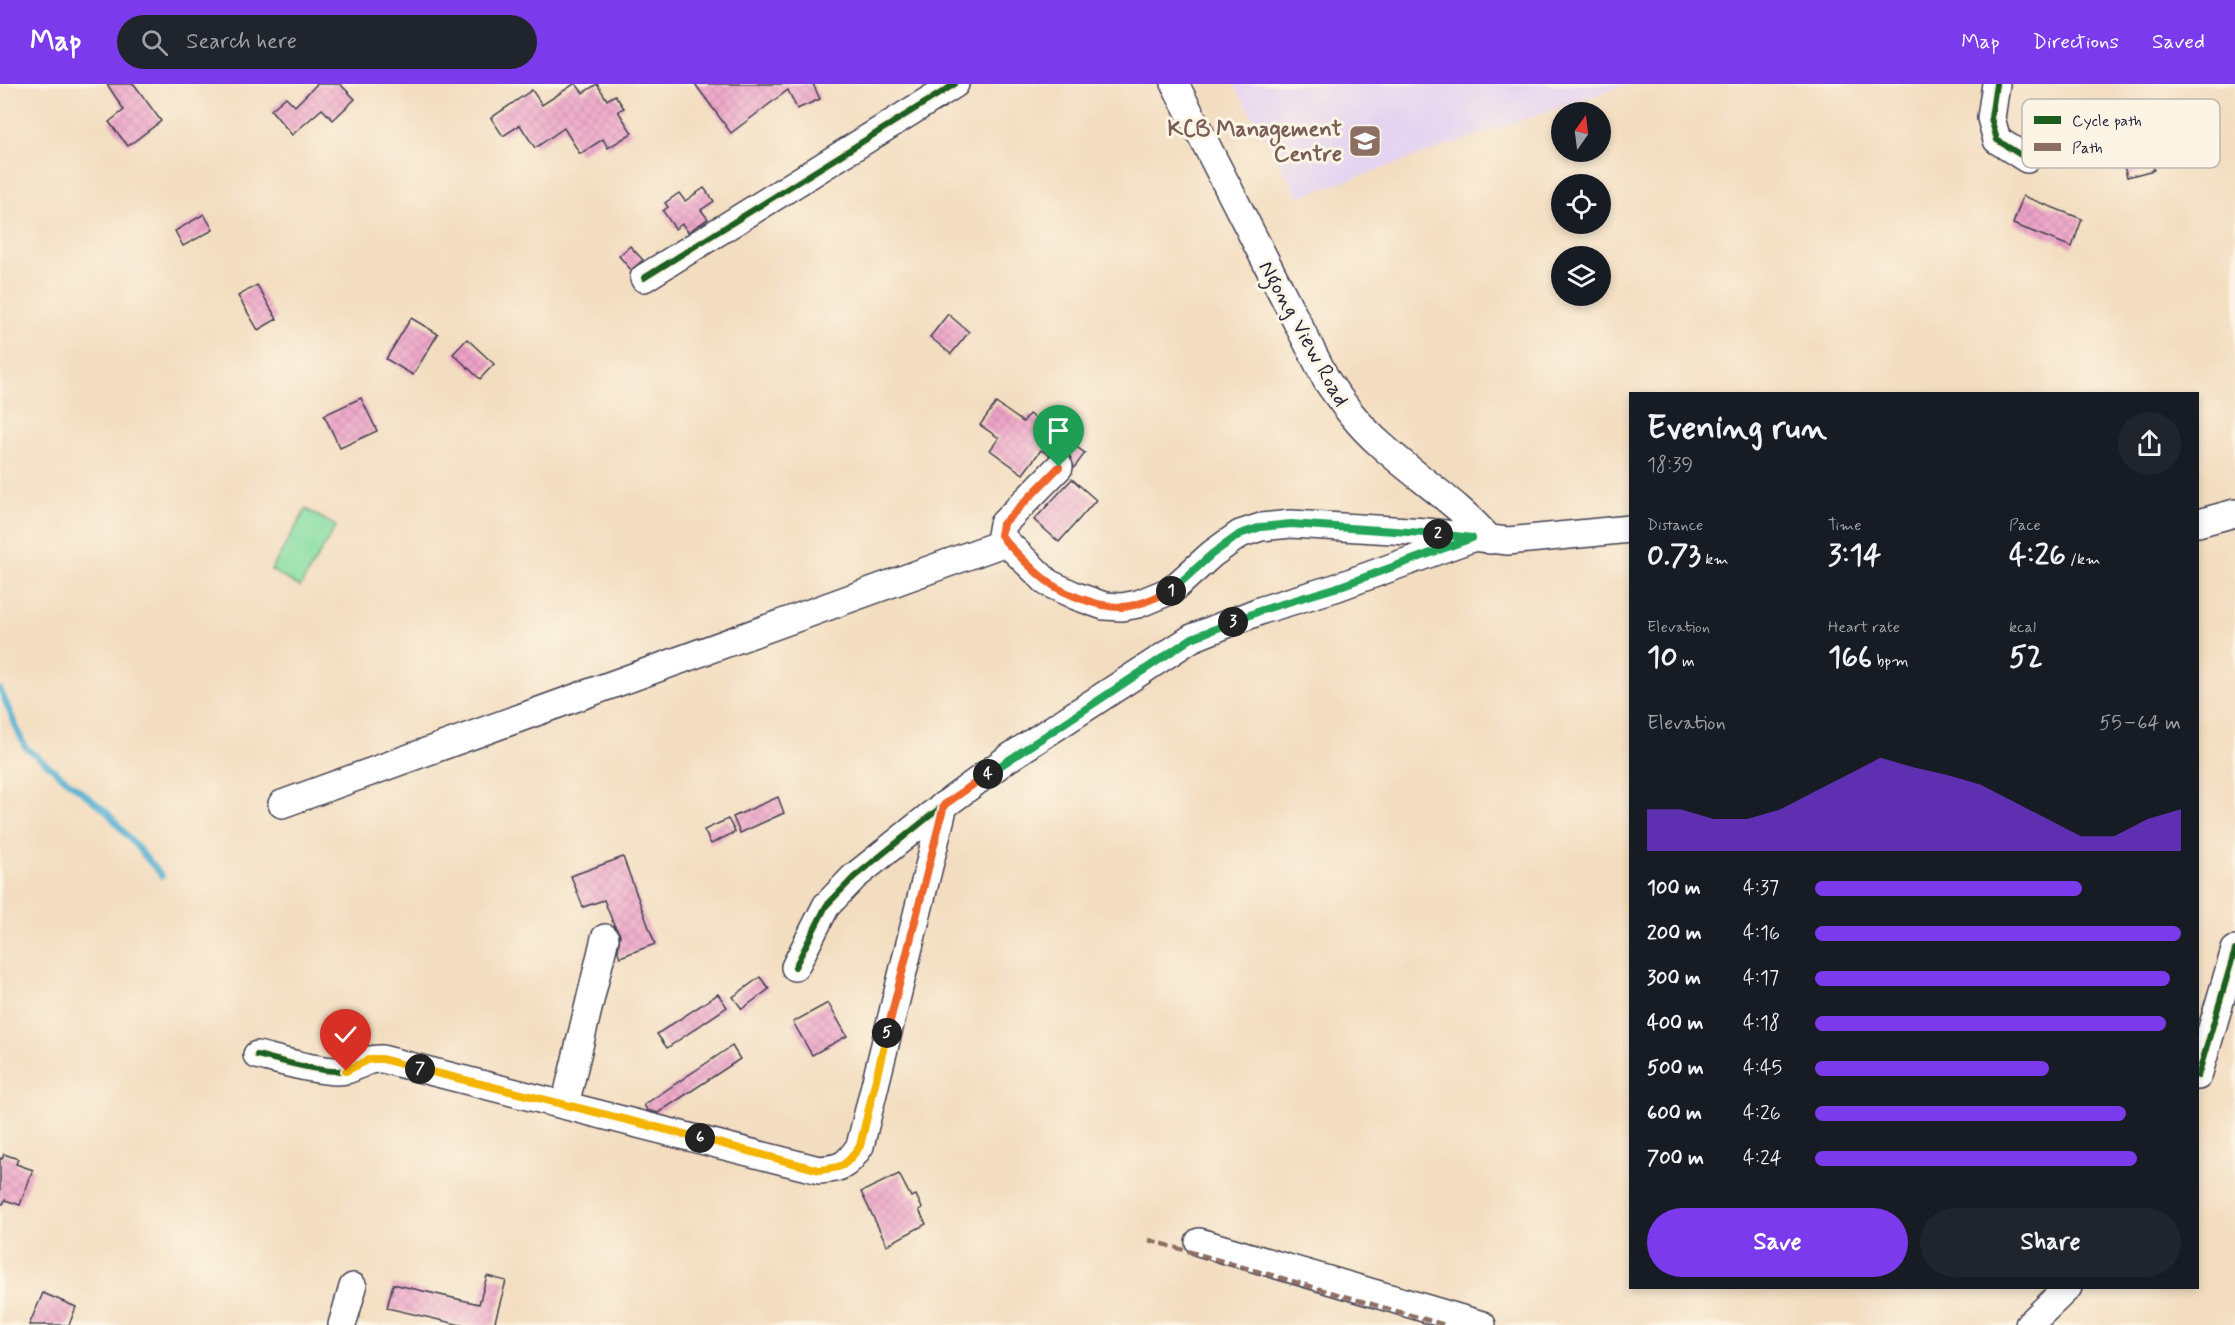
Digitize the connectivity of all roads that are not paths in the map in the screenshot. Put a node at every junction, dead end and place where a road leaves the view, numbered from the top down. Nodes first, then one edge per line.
1 (955, 84) edge
2 (1175, 84) edge
3 (1996, 84) edge
4 (2022, 156) edge
5 (644, 278) dead end
6 (1059, 467) dead end
7 (2235, 513) edge
8 (2199, 523) edge
9 (1629, 529) edge
10 (1481, 539) junction
11 (1006, 542) junction
12 (282, 804) dead end
13 (944, 805) junction
14 (605, 938) dead end
15 (2235, 950) edge
16 (795, 967) dead end
17 (257, 1055) dead end
18 (2199, 1073) edge
19 (565, 1105) junction
20 (1199, 1242) dead end
21 (353, 1287) dead end
22 (2066, 1289) edge
23 (342, 1325) edge
24 (1482, 1325) edge
25 (2030, 1325) edge

1 - 5 street
2 - 10 street, Ngong View Road
3 - 4 street
6 - 11 street
7 - 8 street
9 - 10 street
10 - 11 street
10 - 13 street
11 - 12 street
13 - 16 street
13 - 19 street
14 - 19 street
15 - 18 street
17 - 19 street
20 - 24 street
21 - 23 street
22 - 25 street

